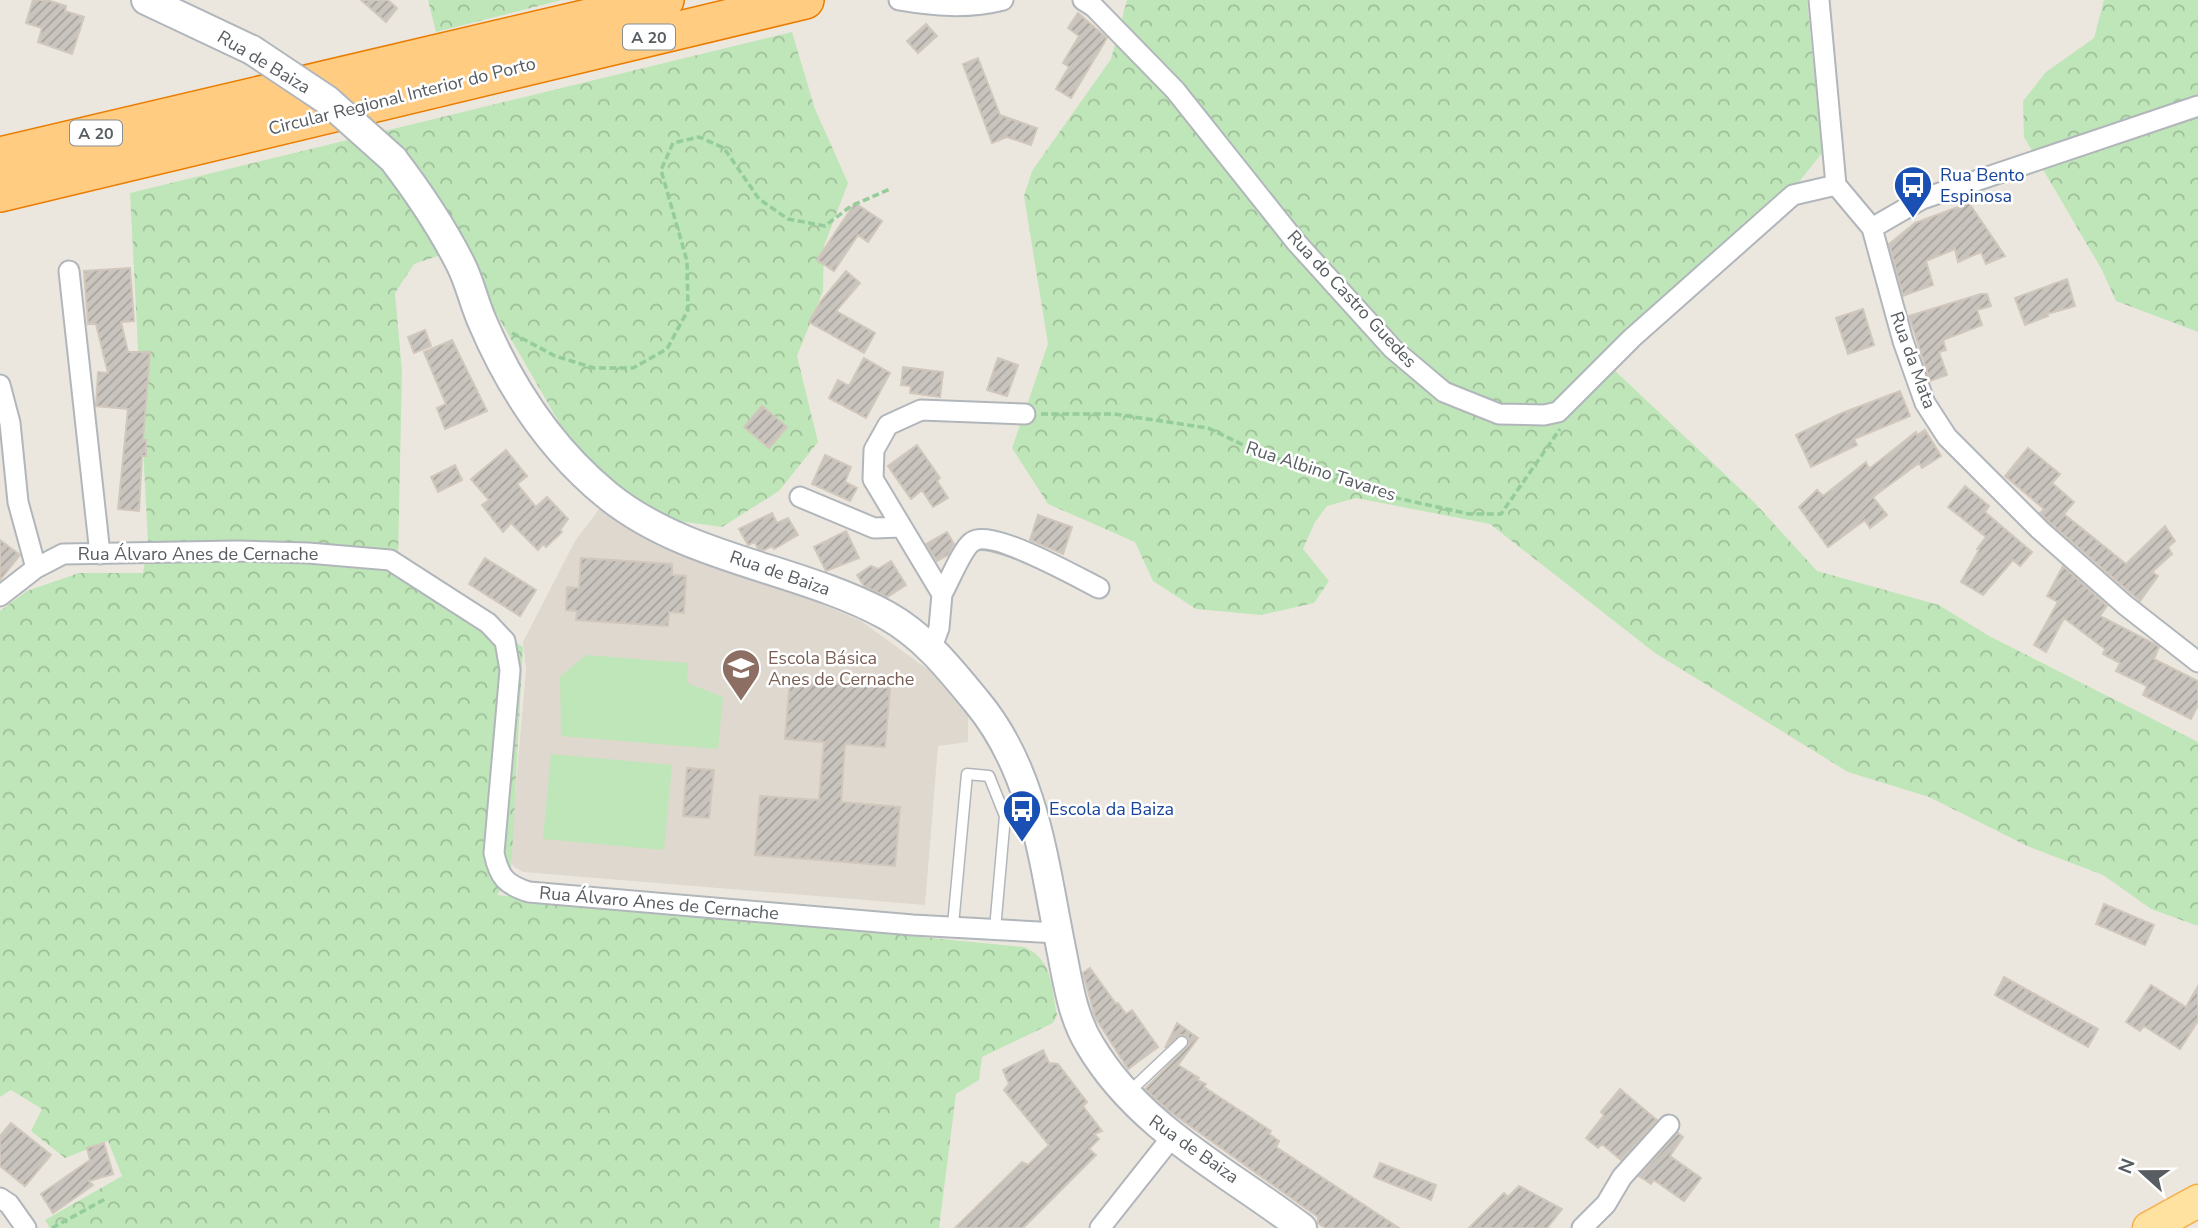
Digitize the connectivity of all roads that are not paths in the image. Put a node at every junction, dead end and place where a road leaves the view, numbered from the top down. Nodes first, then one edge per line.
1 (146, 0) edge
2 (665, 0) edge
3 (805, 0) edge
4 (899, 0) edge
5 (1003, 0) edge
6 (1083, 0) edge
7 (1819, 0) edge
8 (2198, 106) edge
9 (0, 156) edge
10 (1836, 185) junction
11 (0, 193) edge
12 (1871, 228) junction
13 (69, 271) dead end
14 (0, 385) edge
15 (1025, 414) road end
16 (800, 497) dead end
17 (901, 527) junction
18 (100, 554) junction
19 (36, 568) junction
20 (1099, 588) dead end
21 (942, 594) junction
22 (0, 596) edge
23 (932, 647) junction
24 (2198, 662) edge
25 (953, 925) junction
26 (995, 929) junction
27 (1057, 933) junction
28 (1182, 1042) dead end
29 (1125, 1096) junction
30 (1669, 1125) dead end
31 (1172, 1137) junction
32 (0, 1198) edge
33 (2198, 1200) edge
34 (26, 1228) edge
35 (1100, 1228) edge
36 (1302, 1228) edge
37 (1582, 1228) edge
38 (2149, 1228) edge

1 - 23 street, Rua de Baiza, bridge
2 - 9 highway, Circular Regional Interior do Porto / A 20
3 - 11 highway, Circular Regional Interior do Porto / A 20
4 - 5 street
6 - 10 street, Rua do Castro Guedes
7 - 10 street
8 - 12 street
10 - 12 street, Rua da Mata
12 - 24 street, Rua da Mata
13 - 18 street
14 - 19 street
15 - 17 street
16 - 17 street
17 - 21 street
18 - 19 street, Rua Álvaro Anes de Cernache
18 - 25 street, Rua Álvaro Anes de Cernache
19 - 22 street, Rua Álvaro Anes de Cernache
20 - 21 street
21 - 23 street
23 - 27 street, Rua de Baiza
25 - 26 street, Rua Álvaro Anes de Cernache
25 - 26 lane
26 - 27 street, Rua Álvaro Anes de Cernache
27 - 29 street, Rua de Baiza
28 - 29 lane
29 - 31 street, Rua de Baiza
30 - 37 street
31 - 35 street
31 - 36 street, Rua de Baiza
32 - 34 street
33 - 38 main road

